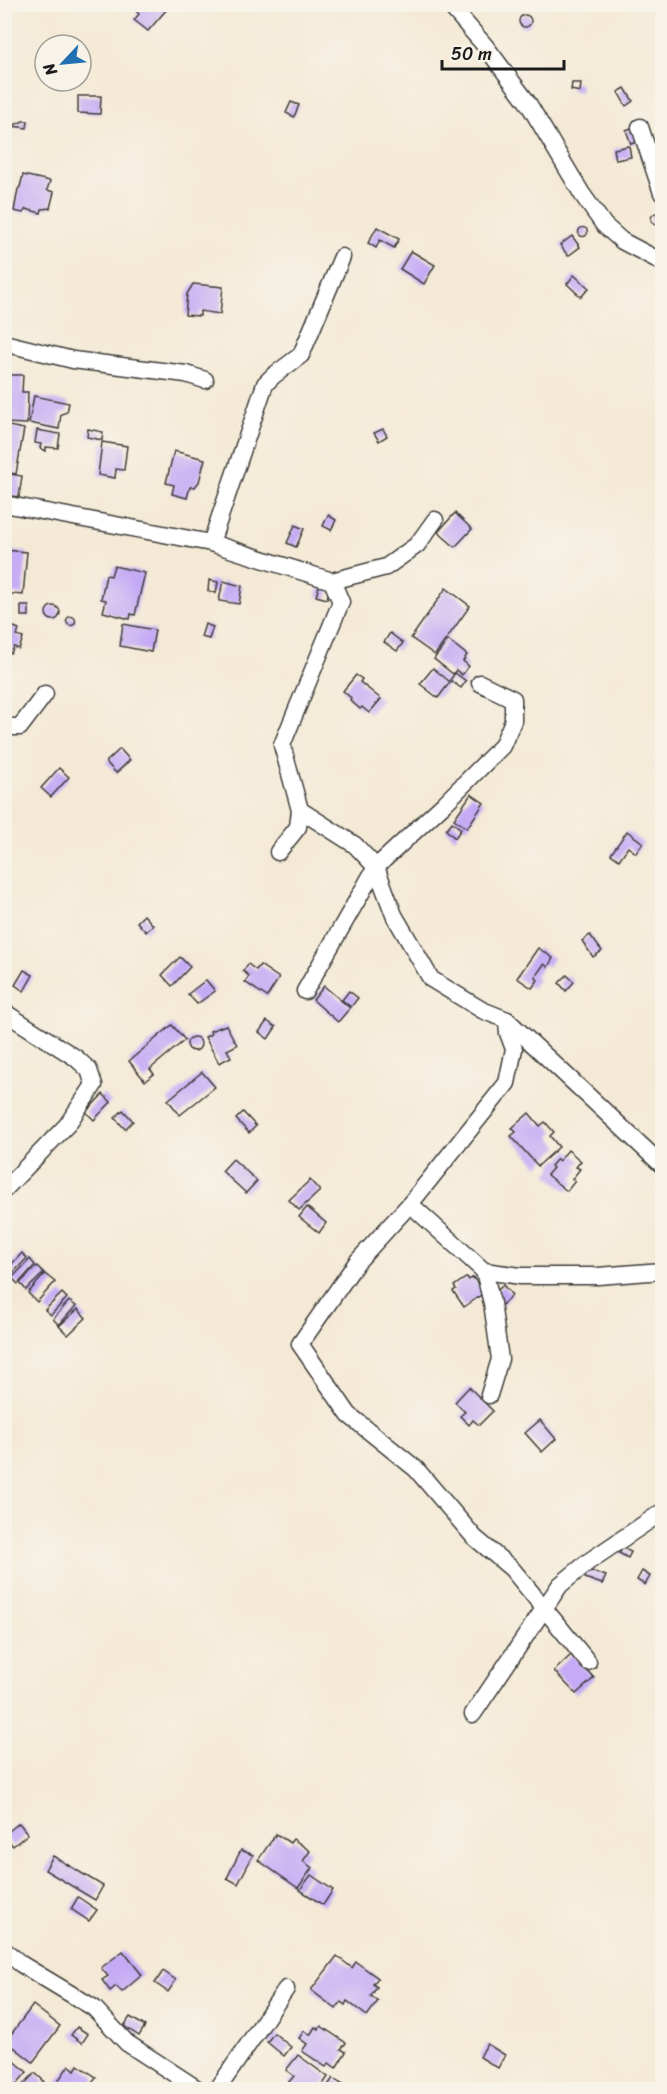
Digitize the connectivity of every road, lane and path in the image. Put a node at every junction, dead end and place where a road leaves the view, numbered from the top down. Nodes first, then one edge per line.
1 (449, 4) edge
2 (640, 127) dead end
3 (663, 193) edge
4 (342, 257) dead end
5 (663, 262) edge
6 (4, 343) edge
7 (205, 380) dead end
8 (4, 504) edge
9 (435, 520) dead end
10 (211, 543) junction
11 (332, 581) junction
12 (480, 683) dead end
13 (45, 694) dead end
14 (4, 727) edge
15 (300, 810) junction
16 (278, 852) dead end
17 (376, 867) junction
18 (305, 991) dead end
19 (4, 1012) edge
20 (507, 1020) junction
21 (663, 1165) edge
22 (4, 1190) edge
23 (410, 1204) junction
24 (484, 1271) junction
25 (663, 1271) edge
26 (489, 1395) dead end
27 (663, 1512) edge
28 (545, 1608) junction
29 (588, 1662) dead end
30 (472, 1714) dead end
31 (4, 1950) edge
32 (286, 1989) dead end
33 (199, 2090) edge
34 (216, 2090) edge

1 - 5 street
2 - 3 street
4 - 10 street
6 - 7 street
8 - 10 street
9 - 11 street
10 - 11 street
11 - 15 street
12 - 17 street
13 - 14 street
15 - 16 street
15 - 17 street
17 - 18 street
17 - 20 street
19 - 22 street
20 - 21 street
20 - 23 street
23 - 24 street
23 - 28 street
24 - 25 street
24 - 26 street
27 - 28 street
28 - 29 street
28 - 30 street
31 - 33 street
32 - 34 street

